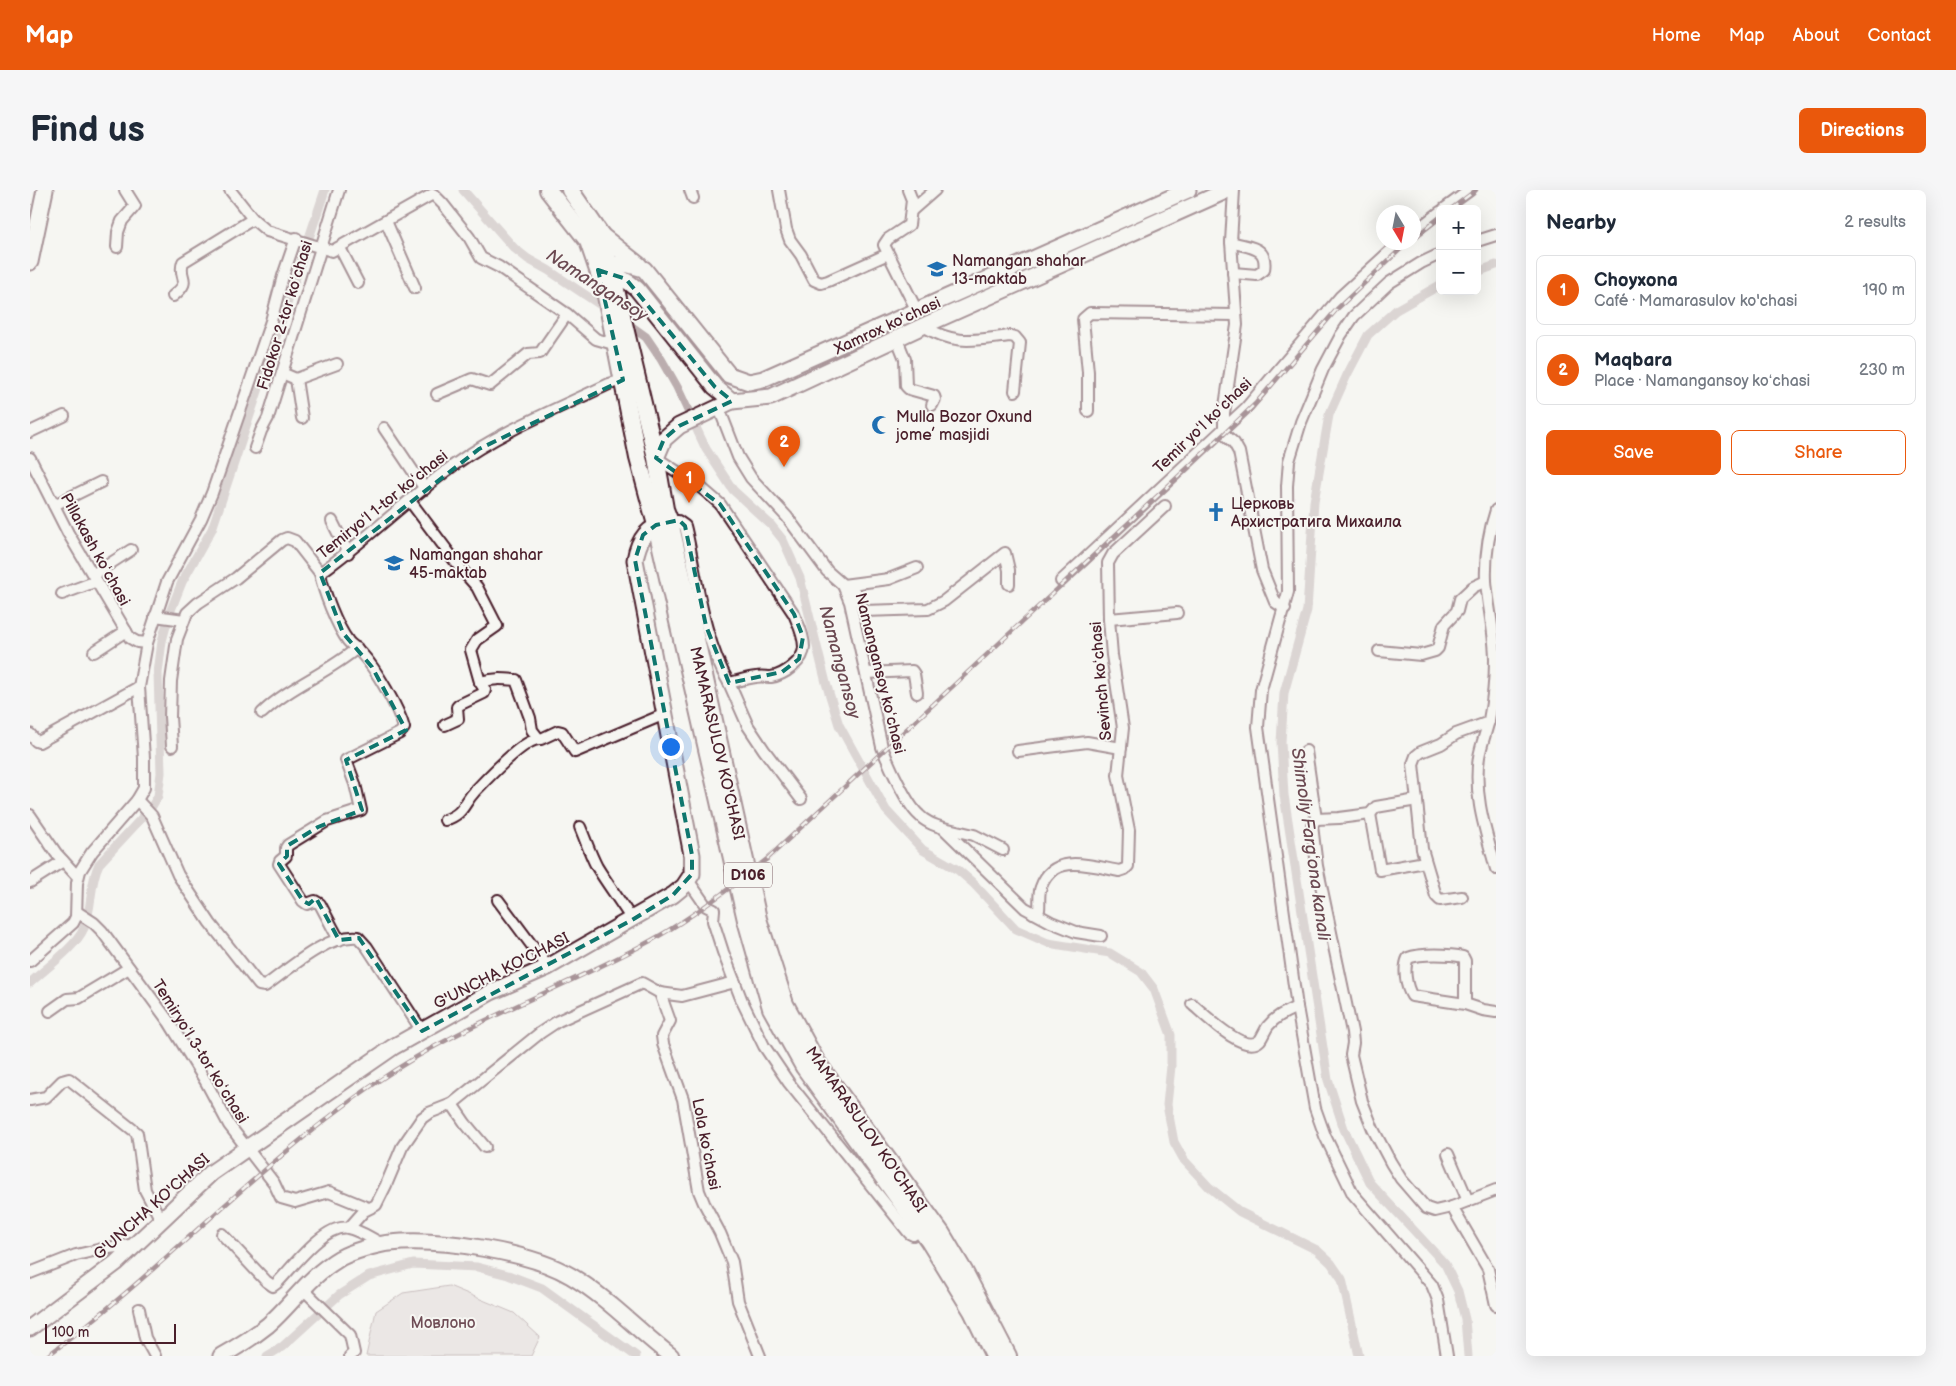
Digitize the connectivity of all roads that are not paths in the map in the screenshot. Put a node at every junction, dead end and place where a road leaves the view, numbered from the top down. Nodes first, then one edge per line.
1 (45, 190) edge
2 (125, 190) edge
3 (230, 190) edge
4 (339, 190) edge
5 (548, 190) edge
6 (570, 190) edge
7 (779, 190) edge
8 (908, 190) edge
9 (935, 190) edge
10 (1188, 190) edge
11 (1228, 190) edge
12 (1234, 190) edge
13 (1470, 190) edge
14 (430, 192) edge
15 (1153, 197) edge
16 (1449, 205) edge
17 (911, 211) junction
18 (1436, 215) edge
19 (253, 219) junction
20 (386, 221) junction
21 (1159, 221) junction
22 (1421, 227) edge
23 (34, 231) edge
24 (601, 235) junction
25 (1496, 235) edge
26 (299, 239) junction
27 (1481, 240) edge
28 (1232, 242) junction
29 (117, 247) dead end
30 (320, 247) junction
31 (340, 248) junction
32 (1391, 250) edge
33 (888, 254) junction
34 (1436, 256) edge
35 (30, 262) edge
36 (644, 269) junction
37 (1233, 273) junction
38 (608, 277) junction
39 (358, 283) dead end
40 (415, 288) dead end
41 (173, 296) dead end
42 (917, 311) junction
43 (567, 314) junction
44 (1235, 315) junction
45 (924, 326) junction
46 (897, 339) junction
47 (619, 340) junction
48 (337, 364) dead end
49 (282, 373) junction
50 (296, 379) junction
51 (623, 380) junction
52 (1015, 391) dead end
53 (437, 394) dead end
54 (732, 401) junction
55 (932, 405) dead end
56 (713, 410) junction
57 (1088, 411) dead end
58 (64, 416) dead end
59 (302, 418) dead end
60 (384, 428) dead end
61 (1225, 431) junction
62 (30, 432) edge
63 (255, 448) dead end
64 (30, 458) edge
65 (656, 458) junction
66 (101, 482) dead end
67 (425, 489) junction
68 (410, 501) junction
69 (54, 505) junction
70 (1165, 506) dead end
71 (1496, 510) edge
72 (332, 521) dead end
73 (663, 523) junction
74 (131, 550) dead end
75 (348, 553) junction
76 (917, 568) dead end
77 (320, 573) junction
78 (96, 578) junction
79 (1062, 581) dead end
80 (1486, 581) junction
81 (1009, 584) dead end
82 (842, 585) junction
83 (62, 594) dead end
84 (1285, 609) junction
85 (1177, 613) dead end
86 (159, 617) junction
87 (1109, 619) junction
88 (183, 620) junction
89 (126, 631) junction
90 (147, 643) junction
91 (357, 648) junction
92 (1379, 651) dead end
93 (94, 652) dead end
94 (866, 673) junction
95 (480, 682) junction
96 (729, 683) junction
97 (139, 687) junction
98 (1495, 691) edge
99 (916, 693) dead end
100 (262, 713) dead end
101 (665, 714) junction
102 (1489, 722) junction
103 (445, 725) dead end
104 (30, 734) edge
105 (539, 739) junction
106 (172, 746) dead end
107 (1121, 748) junction
108 (1018, 751) dead end
109 (1306, 751) dead end
110 (801, 799) dead end
111 (1417, 800) junction
112 (139, 803) junction
113 (1370, 814) junction
114 (30, 815) edge
115 (1316, 819) junction
116 (445, 820) dead end
117 (580, 827) dead end
118 (943, 828) junction
119 (1003, 850) dead end
120 (63, 860) junction
121 (1425, 862) junction
122 (1496, 869) edge
123 (77, 876) junction
124 (688, 880) junction
125 (30, 882) edge
126 (1462, 896) dead end
127 (498, 900) dead end
128 (78, 913) junction
129 (1033, 913) junction
130 (632, 920) junction
131 (1101, 936) dead end
132 (339, 940) junction
133 (30, 961) edge
134 (548, 967) junction
135 (129, 968) junction
136 (735, 982) junction
137 (660, 993) junction
138 (1192, 1004) dead end
139 (1465, 1004) junction
140 (1297, 1007) junction
141 (50, 1011) dead end
142 (1496, 1012) edge
143 (422, 1031) junction
144 (30, 1100) edge
145 (452, 1104) junction
146 (485, 1147) dead end
147 (246, 1149) junction
148 (1448, 1154) dead end
149 (1496, 1190) edge
150 (1468, 1201) junction
151 (368, 1208) junction
152 (1452, 1208) junction
153 (161, 1220) junction
154 (350, 1228) junction
155 (922, 1230) junction
156 (222, 1234) dead end
157 (137, 1244) junction
158 (384, 1244) junction
159 (30, 1273) edge
160 (304, 1291) junction
161 (1496, 1305) edge
162 (139, 1309) dead end
163 (30, 1328) edge
164 (155, 1356) edge
165 (221, 1356) edge
166 (350, 1356) edge
167 (671, 1356) edge
168 (760, 1356) edge
169 (994, 1356) edge
170 (1008, 1356) edge
171 (1447, 1356) edge

1 - 23 street
2 - 29 street
3 - 19 street
4 - 30 street, Fidokor 2-tor koʻchasi
5 - 38 main road, D106
6 - 24 main road, D106
7 - 33 street
8 - 17 street
9 - 17 street
10 - 15 street
11 - 21 street, Xamrox koʻchasi
12 - 28 street
13 - 16 street
14 - 20 street
14 - 43 street
15 - 21 street
15 - 42 street
17 - 33 street
18 - 22 street
19 - 26 street
19 - 41 street
20 - 31 street
20 - 40 street
21 - 45 street, Xamrox koʻchasi
23 - 35 street
24 - 36 street
24 - 38 main road, D106
25 - 27 street
26 - 30 street
26 - 86 street
28 - 37 street
28 - 37 street
30 - 31 street
30 - 49 street, Fidokor 2-tor koʻchasi
31 - 39 street
32 - 61 street, Temir yoʻl koʻchasi
33 - 42 street
34 - 84 street
36 - 38 street
36 - 42 street
37 - 44 street
38 - 47 main road, D106
38 - 54 street
43 - 47 street
43 - 53 street
44 - 57 street
44 - 61 street
45 - 46 street, Xamrox koʻchasi
45 - 52 street
46 - 54 street, Xamrox koʻchasi
46 - 55 street
47 - 51 main road, MAMARASULOV KO'CHASI / D106
47 - 65 main road, MAMARASULOV KO'CHASI / D106
48 - 50 street
49 - 50 street
49 - 63 street, Fidokor 2-tor koʻchasi
50 - 59 street
51 - 67 street, Temiryoʻl 1-tor koʻchasi
51 - 73 main road, MAMARASULOV KO'CHASI / D106
54 - 56 street
56 - 65 street
56 - 82 street, Namangansoy koʻchasi
58 - 62 street
60 - 67 street
61 - 79 street, Temir yoʻl koʻchasi
61 - 84 street
64 - 69 street, Pillakash koʻchasi
65 - 73 main road, MAMARASULOV KO'CHASI / D106
65 - 96 street
66 - 69 street
67 - 68 street, Temiryoʻl 1-tor koʻchasi
68 - 75 street, Temiryoʻl 1-tor koʻchasi
68 - 95 street
69 - 78 street, Pillakash koʻchasi
70 - 87 street, Sevinch koʻchasi
71 - 80 street
72 - 75 street
73 - 96 street
73 - 101 street
73 - 155 main road, MAMARASULOV KO'CHASI / D106
73 - 170 main road, MAMARASULOV KO'CHASI / D106
74 - 78 street
75 - 77 street, Temiryoʻl 1-tor koʻchasi
76 - 82 street
77 - 88 street
77 - 91 street, Temiryoʻl 1-tor koʻchasi
78 - 83 street
78 - 89 street, Pillakash koʻchasi
80 - 92 street
80 - 98 street
81 - 82 street
82 - 94 street, Namangansoy koʻchasi
84 - 140 street
85 - 87 street
86 - 88 street
86 - 90 street
87 - 107 street, Sevinch koʻchasi
88 - 106 street
89 - 90 street, Pillakash koʻchasi
89 - 93 street
90 - 97 street
91 - 100 street
91 - 132 street, Temiryoʻl 1-tor koʻchasi
94 - 99 street
94 - 118 street, Namangansoy koʻchasi
95 - 103 street
95 - 105 street
96 - 110 street
97 - 104 street
97 - 112 street
98 - 102 street
101 - 105 street
101 - 124 street
102 - 111 street
102 - 122 street
105 - 116 street
107 - 108 street
107 - 129 street, Sevinch koʻchasi
109 - 115 street
111 - 113 street
111 - 121 street
112 - 123 street
112 - 132 street
113 - 115 street
113 - 121 street
114 - 120 street
115 - 152 street
117 - 130 street
118 - 119 street
118 - 129 street, Namangansoy koʻchasi
120 - 123 street
120 - 125 street
121 - 126 street
123 - 128 street
124 - 130 street, G'UNCHA KO'CHASI
124 - 136 street
127 - 134 street
128 - 133 street
128 - 135 street, Temiryoʻl 3-tor koʻchasi
129 - 131 street, Namangansoy koʻchasi
130 - 134 street, G'UNCHA KO'CHASI
132 - 143 street
134 - 143 street, G'UNCHA KO'CHASI
135 - 141 street
135 - 147 street, Temiryoʻl 3-tor koʻchasi
136 - 137 street
136 - 155 street
137 - 145 street
137 - 168 street, Lola koʻchasi
138 - 140 street
139 - 139 street
139 - 142 street
140 - 171 street
143 - 147 street, G'UNCHA KO'CHASI
144 - 153 street
145 - 146 street
145 - 151 street
147 - 151 street, Temiryoʻl 3-tor koʻchasi
147 - 153 street, G'UNCHA KO'CHASI
148 - 150 street
149 - 150 street
150 - 152 street
151 - 154 street
152 - 161 street
153 - 157 street, G'UNCHA KO'CHASI
154 - 156 street
154 - 158 street
155 - 169 main road, MAMARASULOV KO'CHASI / D106
157 - 159 street
157 - 163 street, G'UNCHA KO'CHASI
158 - 160 street
158 - 167 street
160 - 165 street
160 - 166 street
162 - 164 street

